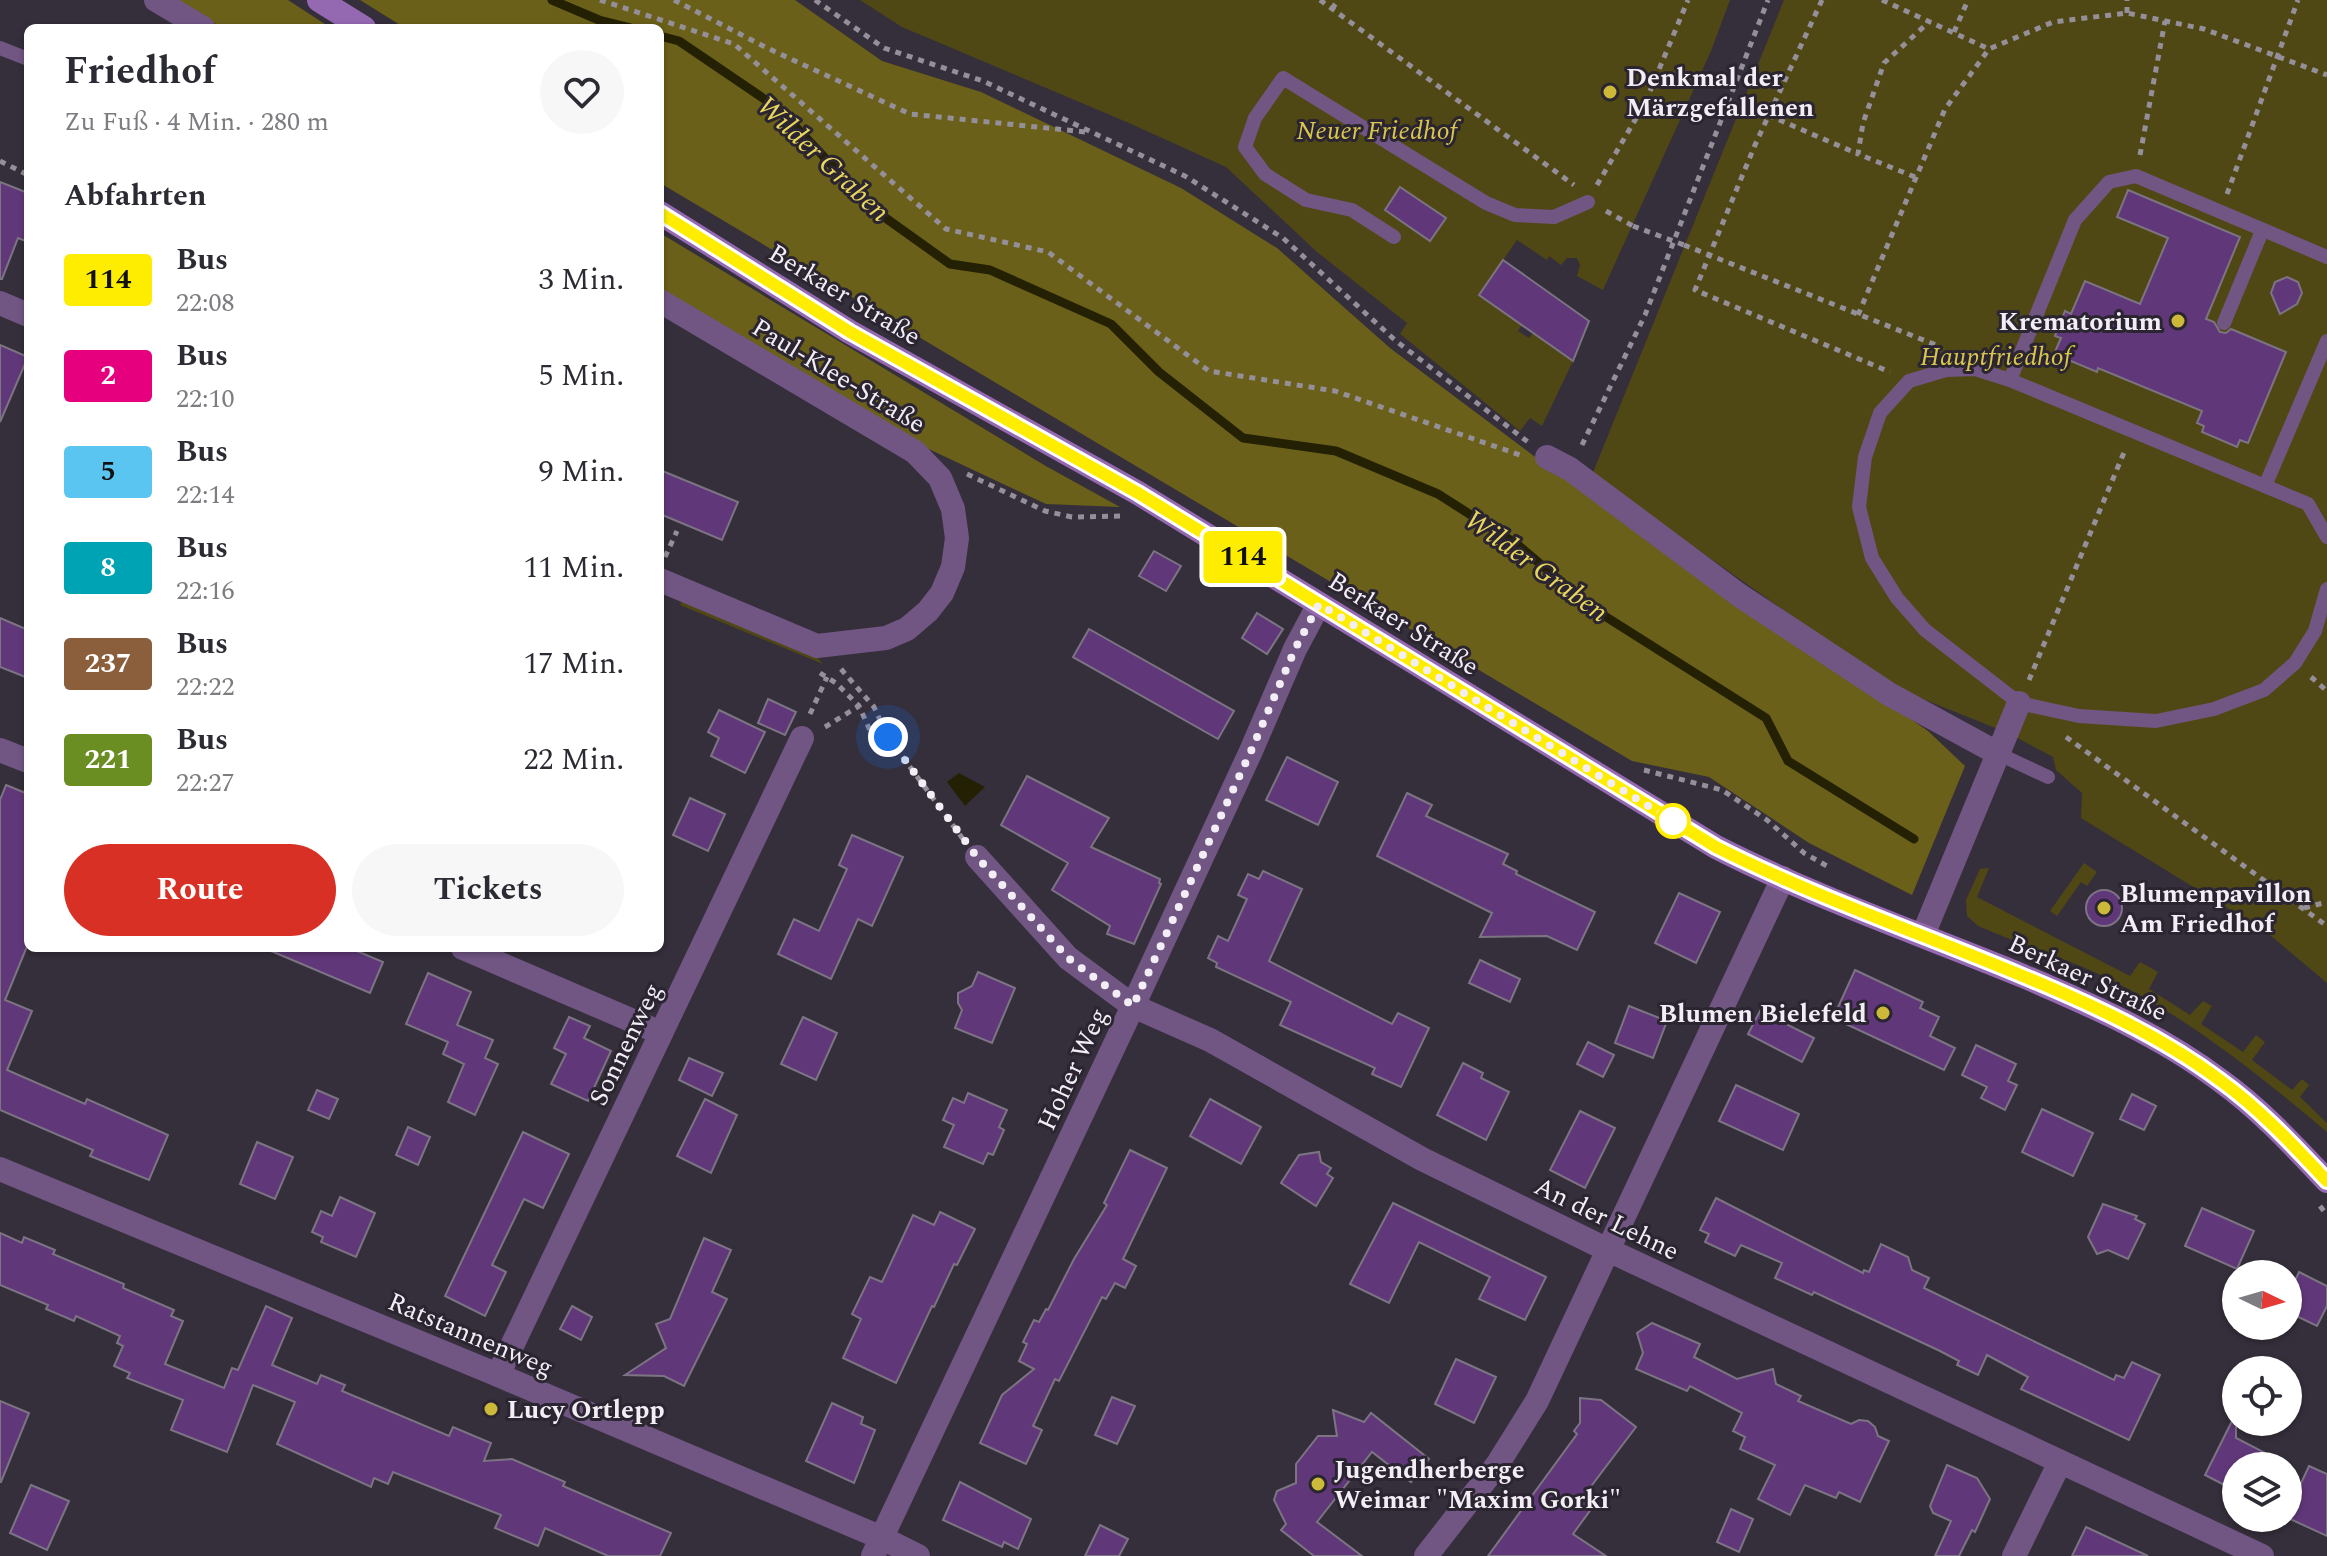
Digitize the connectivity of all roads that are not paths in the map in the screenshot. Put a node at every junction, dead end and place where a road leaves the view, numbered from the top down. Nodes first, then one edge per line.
1 (156, 0) edge
2 (319, 0) edge
3 (196, 24) edge
4 (358, 24) edge
5 (0, 48) edge
6 (24, 57) edge
7 (1588, 202) road end
8 (664, 216) edge
9 (2262, 231) junction
10 (1394, 237) dead end
11 (2327, 257) edge
12 (0, 303) edge
13 (664, 303) edge
14 (24, 313) edge
15 (2224, 323) dead end
16 (2327, 341) edge
17 (2010, 380) junction
18 (1547, 457) road end
19 (2265, 486) junction
20 (2327, 537) edge
21 (664, 582) edge
22 (2327, 589) edge
23 (1319, 604) junction
24 (2019, 703) junction
25 (802, 738) dead end
26 (0, 750) edge
27 (1999, 754) junction
28 (24, 759) edge
29 (2048, 777) dead end
30 (977, 857) road end
31 (1783, 878) junction
32 (1923, 935) junction
33 (472, 952) edge
34 (1133, 1006) junction
35 (661, 1033) junction
36 (0, 1169) edge
37 (2327, 1181) edge
38 (1608, 1250) junction
39 (498, 1375) junction
40 (2060, 1462) junction
41 (877, 1547) edge
42 (918, 1556) edge
43 (1426, 1556) edge
44 (2014, 1556) edge
45 (2262, 1556) edge

1 - 3 street
2 - 4 main road
5 - 6 lane
7 - 10 lane
8 - 23 main road, Berkaer Straße
9 - 11 lane
9 - 15 lane
9 - 17 lane
12 - 14 street
13 - 21 street, Paul-Klee-Straße
16 - 19 lane
17 - 19 lane
17 - 24 lane
18 - 27 street
19 - 20 lane
22 - 24 lane
23 - 31 main road, Berkaer Straße
23 - 34 street, Hoher Weg
24 - 27 street
25 - 35 street, Sonnenweg
26 - 28 street
27 - 29 lane
27 - 32 street
30 - 34 street, An der Lehne
31 - 32 main road, Berkaer Straße
31 - 38 street
32 - 37 main road, Berkaer Straße
33 - 35 street
34 - 38 street, An der Lehne
34 - 41 street, Hoher Weg
35 - 39 street, Sonnenweg
36 - 39 street, Ratstannenweg
38 - 40 street, An der Lehne
38 - 43 street
39 - 41 street, Ratstannenweg
40 - 44 street
40 - 45 street, An der Lehne
41 - 42 street, Ratstannenweg

